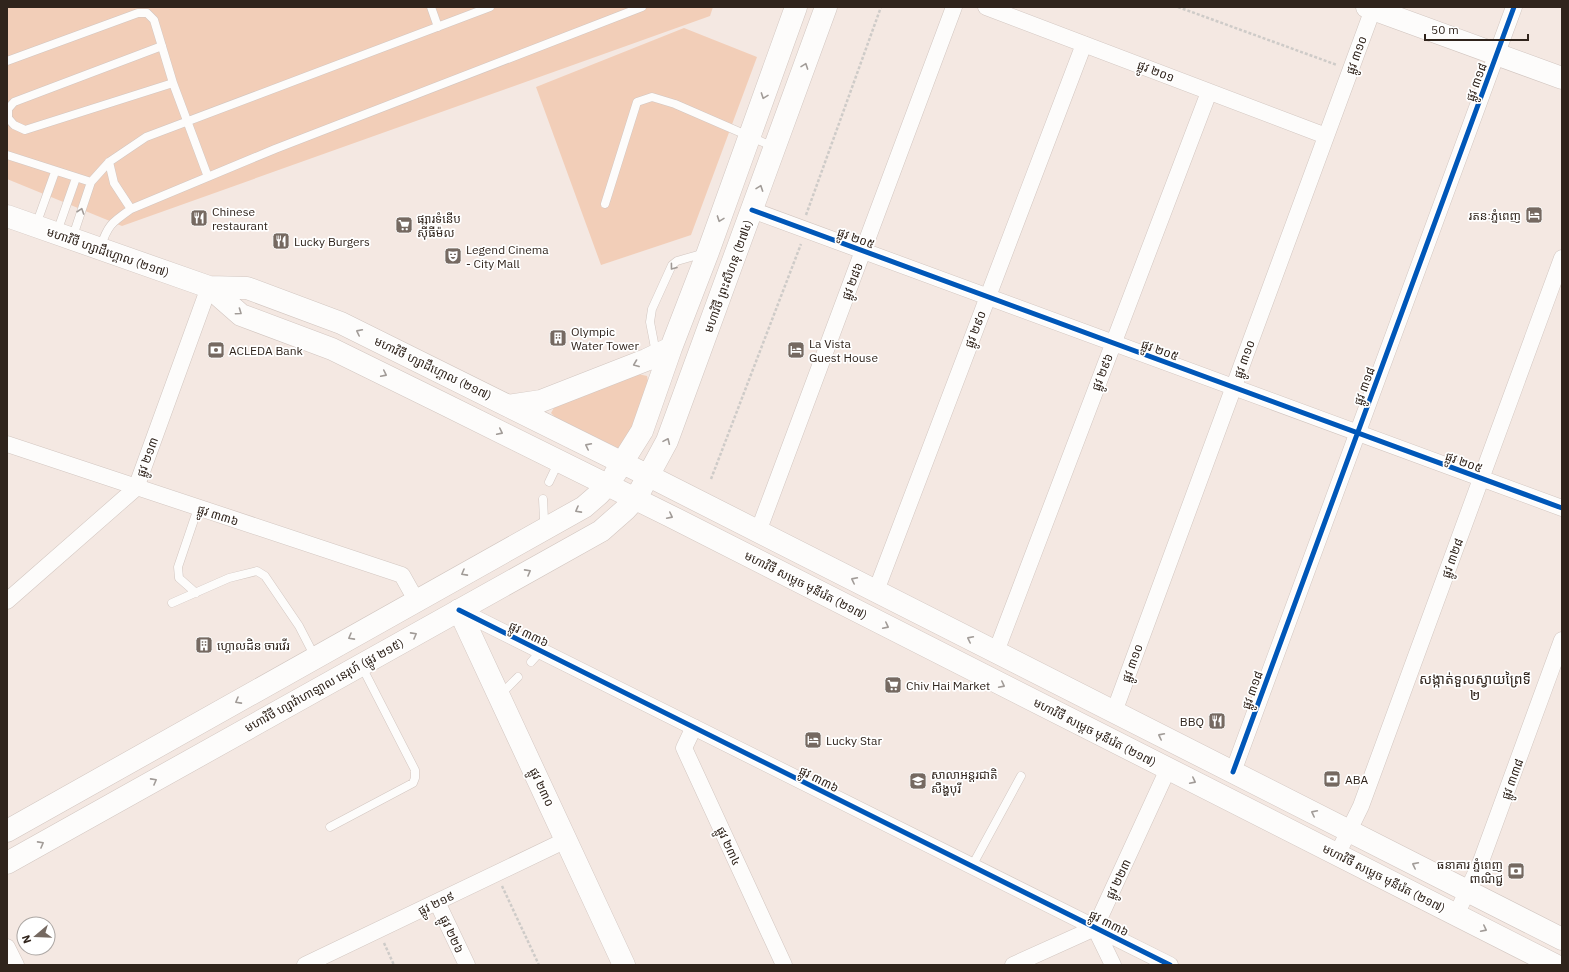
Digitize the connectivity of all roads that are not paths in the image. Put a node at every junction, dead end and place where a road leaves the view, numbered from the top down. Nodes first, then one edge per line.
1 (431, 7) edge
2 (490, 7) edge
3 (642, 7) edge
4 (796, 7) edge
5 (826, 7) edge
6 (954, 7) edge
7 (986, 7) edge
8 (1514, 7) edge
9 (1371, 8) edge
10 (141, 10) edge
11 (438, 26) junction
12 (1084, 44) junction
13 (162, 46) junction
14 (1497, 54) junction
15 (7, 61) edge
16 (1562, 78) edge
17 (173, 83) junction
18 (1209, 92) junction
19 (187, 122) junction
20 (1326, 136) junction
21 (749, 137) junction
22 (775, 148) junction
23 (7, 155) edge
24 (109, 162) junction
25 (55, 172) junction
26 (208, 177) junction
27 (76, 178) junction
28 (91, 182) junction
29 (605, 204) dead end
30 (131, 209) junction
31 (752, 210) junction
32 (7, 216) edge
33 (36, 226) junction
34 (64, 236) junction
35 (100, 249) junction
36 (863, 251) junction
37 (708, 252) junction
38 (1562, 258) edge
39 (208, 287) junction
40 (987, 297) junction
41 (1113, 343) junction
42 (664, 351) junction
43 (1233, 388) junction
44 (508, 406) junction
45 (1358, 433) junction
46 (7, 444) edge
47 (559, 461) junction
48 (623, 463) junction
49 (649, 476) junction
50 (1481, 479) junction
51 (549, 482) dead end
52 (607, 485) junction
53 (136, 488) junction
54 (543, 499) dead end
55 (635, 499) junction
56 (198, 508) junction
57 (1562, 508) edge
58 (548, 527) junction
59 (758, 532) junction
60 (876, 591) junction
61 (196, 593) junction
62 (416, 600) junction
63 (7, 601) edge
64 (172, 603) dead end
65 (459, 610) junction
66 (1562, 640) edge
67 (996, 652) junction
68 (315, 657) junction
69 (361, 665) junction
70 (518, 677) dead end
71 (499, 696) junction
72 (1114, 712) junction
73 (694, 727) junction
74 (1168, 769) junction
75 (1233, 772) junction
76 (1021, 776) dead end
77 (330, 827) dead end
78 (7, 831) edge
79 (1349, 831) junction
80 (566, 840) junction
81 (1337, 855) junction
82 (7, 863) edge
83 (972, 866) junction
84 (1468, 891) junction
85 (437, 902) junction
86 (1456, 915) junction
87 (1095, 928) junction
88 (1562, 939) edge
89 (7, 947) edge
90 (313, 963) edge
91 (16, 965) edge
92 (467, 965) edge
93 (624, 965) edge
94 (784, 965) edge
95 (1013, 965) edge
96 (1113, 965) edge
97 (1170, 965) edge
98 (1554, 965) edge

1 - 11 lane
2 - 11 lane
3 - 26 lane
4 -> 21 main road
22 -> 5 main road, មហាវិថី ព្រះសីហនុ (២៧៤)
6 - 36 street, ផ្លូវ ២៨៦
7 - 12 street, ផ្លូវ ២០១
8 - 14 street, ផ្លូវ ៣១៨
9 - 14 main road
9 - 20 street, ផ្លូវ ៣១០
10 - 13 lane
10 - 15 lane
11 - 19 lane
12 - 18 street, ផ្លូវ ២០១
12 - 40 street, ផ្លូវ ២៩០
13 - 17 lane
13 - 17 lane
14 - 16 main road
14 - 45 street, ផ្លូវ ៣១៨
17 - 19 lane
18 - 20 street, ផ្លូវ ២០១
18 - 41 street, ផ្លូវ ២៩៦
19 - 24 lane
19 - 26 lane
20 - 43 street, ផ្លូវ ៣១០
21 - 22 lane
21 - 29 lane
21 -> 37 main road
31 -> 22 main road, មហាវិថី ព្រះសីហនុ (២៧៤)
23 - 25 lane
24 - 28 lane
24 - 30 lane
25 - 27 lane
25 - 33 lane
26 - 30 lane
27 - 28 lane
27 - 34 lane
34 -> 28 lane
30 - 35 lane
31 - 36 street, ផ្លូវ ២០៥
49 -> 31 main road, មហាវិថី ព្រះសីហនុ (២៧៤)
32 - 33 main road, មហាវិថី ហ្សាដឹហ្គោល (២១៧)
33 - 34 main road, មហាវិថី ហ្សាដឹហ្គោល (២១៧)
34 - 35 main road, មហាវិថី ហ្សាដឹហ្គោល (២១៧)
35 - 39 main road, មហាវិថី ហ្សាដឹហ្គោល (២១៧)
36 - 40 street, ផ្លូវ ២០៥
36 - 59 street, ផ្លូវ ២៨៦
37 - 42 main road
37 -> 42 lane
38 - 50 street, ផ្លូវ ៣២៨
44 -> 39 main road, មហាវិថី ហ្សាដឹហ្គោល (២១៧)
39 -> 47 main road, មហាវិថី ហ្សាដឹហ្គោល (២១៧)
39 - 53 street, ផ្លូវ ២១៣
40 - 41 street, ផ្លូវ ២០៥
40 - 60 street, ផ្លូវ ២៩០
41 - 43 street, ផ្លូវ ២០៥
41 - 67 street, ផ្លូវ ២៩៦
42 -> 44 main road
42 - 48 main road
43 - 45 street, ផ្លូវ ២០៥
43 - 72 street, ផ្លូវ ៣១០
48 -> 44 main road, មហាវិថី ហ្សាដឹហ្គោល (២១៧)
45 - 50 street, ផ្លូវ ២០៥
45 - 75 street, ផ្លូវ ៣១៨
46 - 53 street, ផ្លូវ ៣៣៦
47 - 51 lane
47 - 52 main road, មហាវិថី ហ្សាដឹហ្គោល (២១៧)
48 - 49 main road, មហាវិថី ហ្សាដឹហ្គោល (២១៧)
48 - 52 main road
49 - 55 main road, មហាវិថី ព្រះសីហនុ (២៧៤)
49 - 59 main road
50 - 57 street, ផ្លូវ ២០៥
50 - 79 street, ផ្លូវ ៣២៨
52 - 55 main road, មហាវិថី ហ្សាដឹហ្គោល (២១៧)
52 -> 58 main road
53 - 56 street, ផ្លូវ ៣៣៦
53 - 63 street, ផ្លូវ ២១៣
54 - 58 lane
65 -> 55 main road, មហាវិថី ហ្សាវ៉ាហាឡាល នេរុហ៍ (ផ្លូវ ២១៥)
55 -> 74 main road, មហាវិថី សម្តេច មុនីរ៉េត (២១៧)
56 - 61 lane
56 - 62 street, ផ្លូវ ៣៣៦
58 -> 62 main road
60 -> 59 main road
67 -> 60 main road
61 - 64 lane
61 - 68 lane
62 -> 68 main road
69 -> 65 main road, មហាវិថី ហ្សាវ៉ាហាឡាល នេរុហ៍ (ផ្លូវ ២១៥)
65 - 71 main road, ផ្លូវ ២៣០
65 - 73 street, ផ្លូវ ៣៣៦
66 - 84 street, ផ្លូវ ៣៣៨
67 - 72 main road
68 -> 78 main road
69 - 77 lane
82 -> 69 main road, មហាវិថី ហ្សាវ៉ាហាឡាល នេរុហ៍ (ផ្លូវ ២១៥)
70 - 71 lane
71 - 80 main road, ផ្លូវ ២៣០
75 -> 72 main road
73 - 83 street, ផ្លូវ ៣៣៦
73 - 94 street, ផ្លូវ ២៣៤
74 -> 81 main road, មហាវិថី សម្តេច មុនីរ៉េត (២១៧)
74 - 87 street, ផ្លូវ ២២៣
79 -> 75 main road
76 - 83 lane
79 - 81 street, ផ្លូវ ៣២៨
84 -> 79 main road
80 - 85 street, ផ្លូវ ២១៩
80 - 93 main road, ផ្លូវ ២៣០
81 - 86 main road, មហាវិថី សម្តេច មុនីរ៉េត (២១៧)
83 - 87 street, ផ្លូវ ៣៣៦
84 - 86 street, ផ្លូវ ៣៣៨
84 - 88 main road
85 - 90 street, ផ្លូវ ២១៩
85 - 92 street, ផ្លូវ ២២៦
86 -> 98 main road, មហាវិថី សម្តេច មុនីរ៉េត (២១៧)
87 - 95 street
87 - 96 street
87 - 97 street, ផ្លូវ ៣៣៦
89 - 91 street

